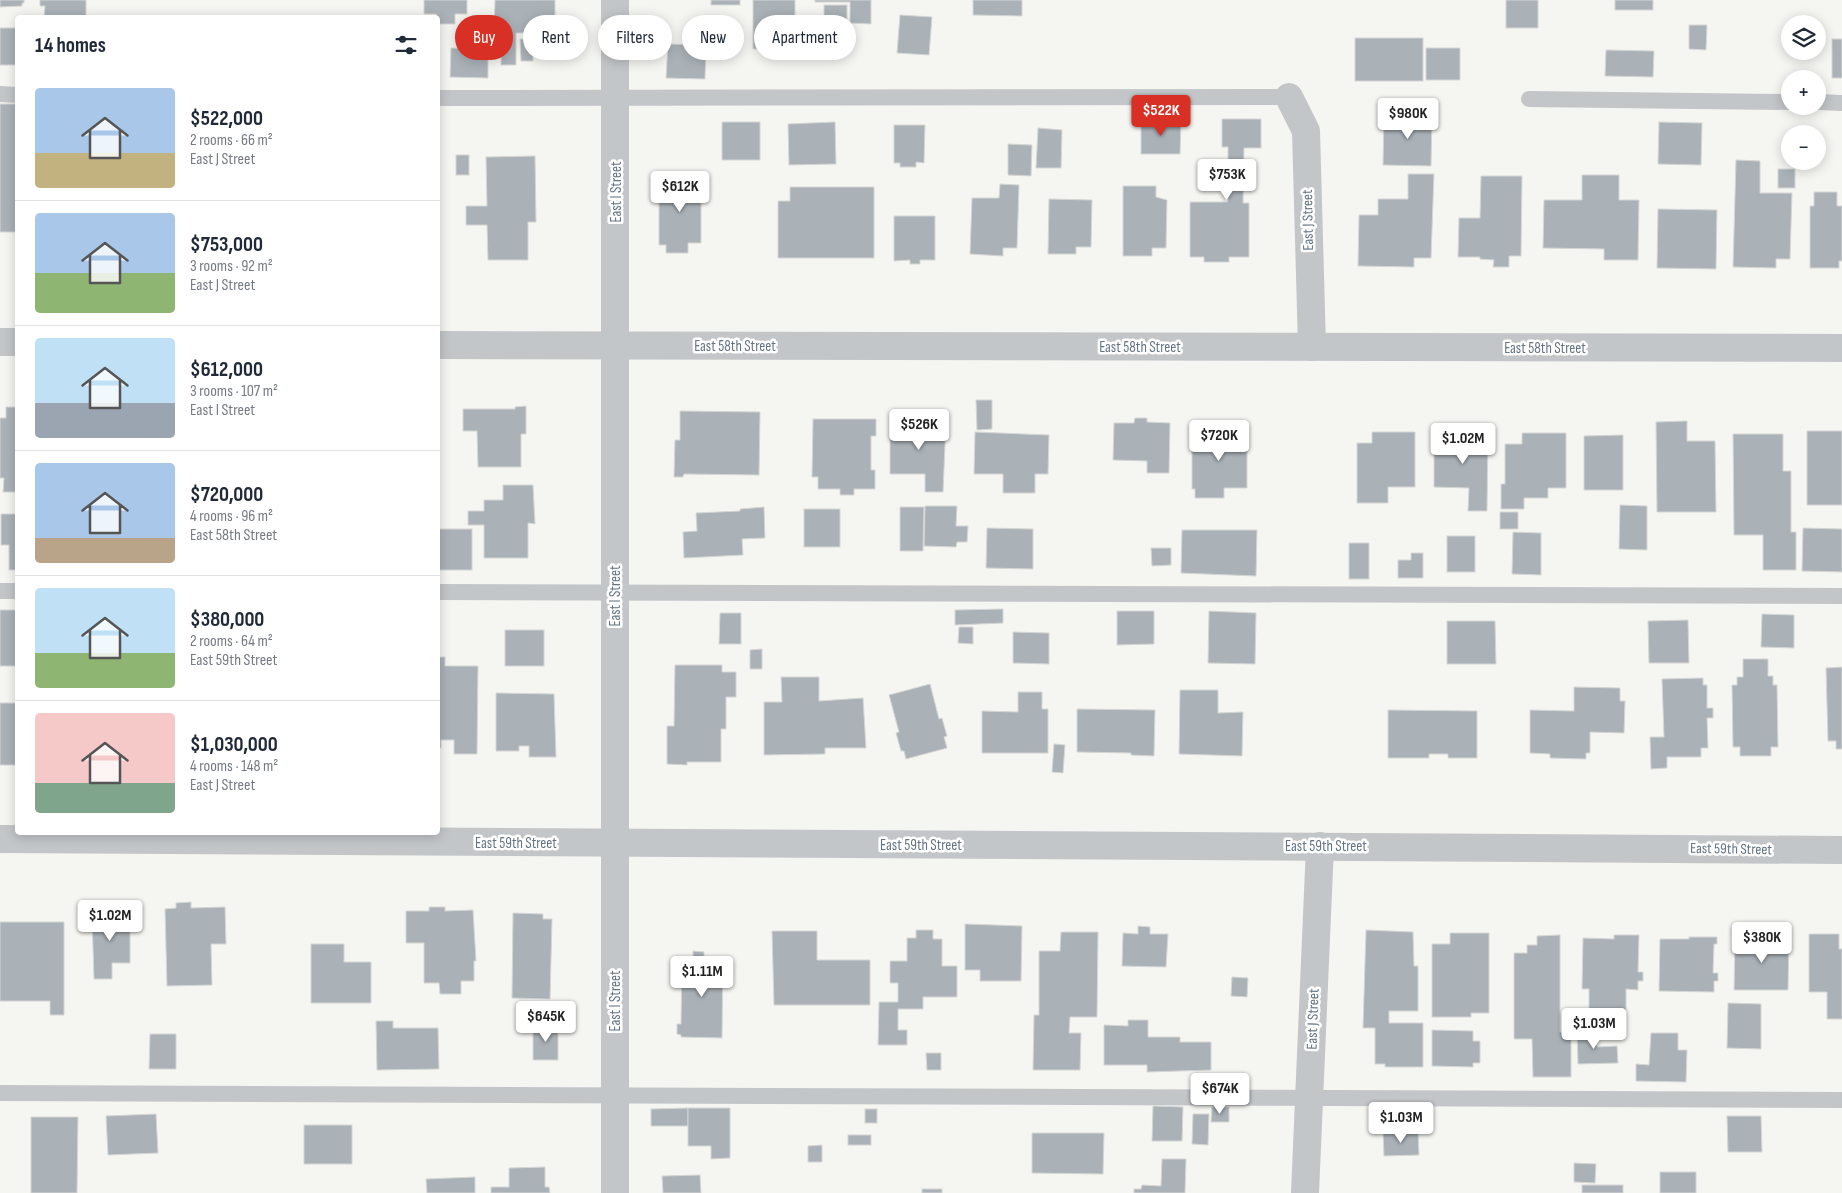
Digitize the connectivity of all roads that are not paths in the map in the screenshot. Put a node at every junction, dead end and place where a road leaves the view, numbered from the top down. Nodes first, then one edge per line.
1 (615, 0) edge
2 (0, 94) edge
3 (15, 95) edge
4 (1289, 97) joint
5 (440, 98) edge
6 (615, 99) junction
7 (1529, 99) dead end
8 (1781, 102) edge
9 (1826, 102) edge
10 (1842, 103) edge
11 (0, 342) edge
12 (15, 342) edge
13 (440, 345) edge
14 (616, 346) junction
15 (1312, 347) junction
16 (1842, 348) edge
17 (0, 591) edge
18 (15, 591) edge
19 (440, 592) edge
20 (615, 592) junction
21 (1842, 596) edge
22 (0, 839) edge
23 (615, 844) junction
24 (1320, 846) junction
25 (1842, 850) edge
26 (0, 1093) edge
27 (615, 1095) junction
28 (1309, 1097) junction
29 (1842, 1100) edge
30 (615, 1193) edge
31 (1305, 1193) edge

1 - 6 street, East I Street
2 - 3 lane
4 - 6 lane
4 - 15 street, East J Street
5 - 6 lane
6 - 14 street, East I Street
7 - 8 lane
9 - 10 lane
11 - 12 street
13 - 14 street, East 58th Street
14 - 15 street, East 58th Street
14 - 20 street, East I Street
15 - 16 street, East 58th Street
17 - 18 lane
19 - 20 lane
20 - 21 lane
20 - 23 street, East I Street
22 - 23 street, East 59th Street
23 - 24 street, East 59th Street
23 - 27 street, East I Street
24 - 25 street, East 59th Street
24 - 28 street, East J Street
26 - 27 lane
27 - 28 lane
27 - 30 street, East I Street
28 - 29 lane
28 - 31 street, East J Street

